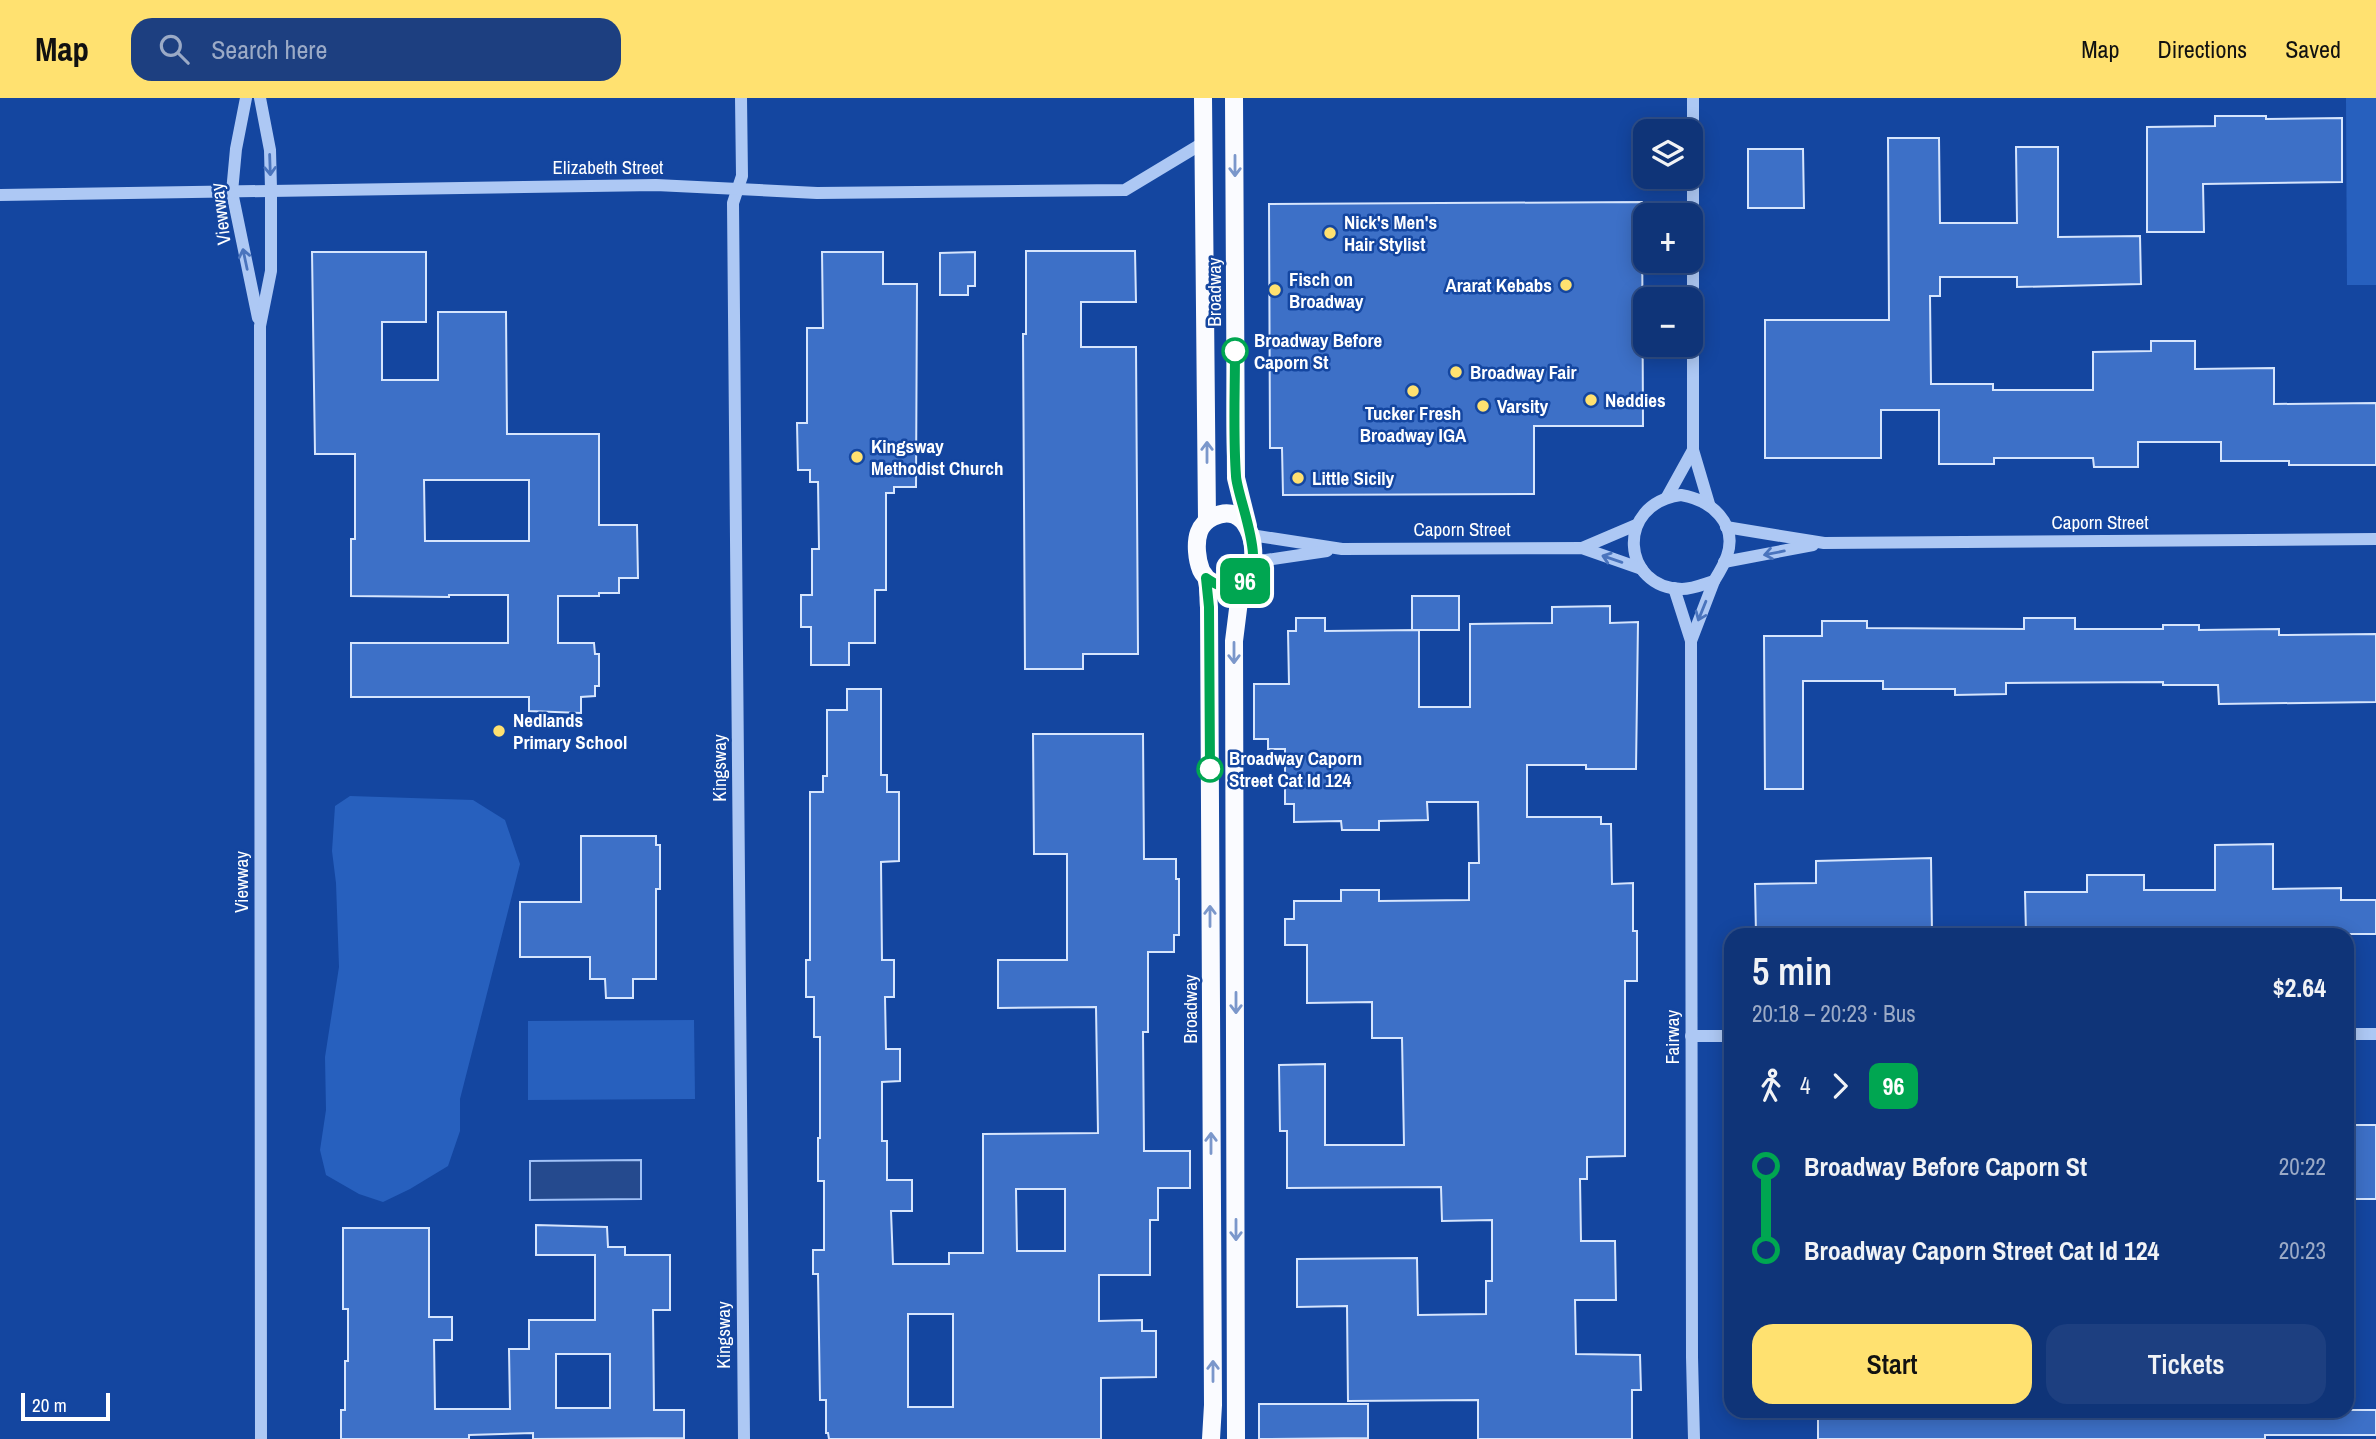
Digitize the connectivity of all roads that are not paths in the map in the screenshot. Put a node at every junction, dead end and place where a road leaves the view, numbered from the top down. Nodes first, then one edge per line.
1 (246, 98) edge
2 (260, 98) edge
3 (741, 98) edge
4 (1203, 98) edge
5 (1234, 98) edge
6 (1693, 98) edge
7 (1203, 143) junction
8 (271, 189) junction
9 (737, 190) junction
10 (232, 192) junction
11 (0, 195) edge
12 (260, 326) junction
13 (1693, 450) junction
14 (1667, 497) junction
15 (1709, 503) junction
16 (1207, 520) junction
17 (1636, 525) junction
18 (1726, 527) junction
19 (1250, 531) junction
20 (2376, 539) edge
21 (1824, 543) junction
22 (1582, 548) junction
23 (1342, 549) junction
24 (1253, 562) junction
25 (1724, 562) junction
26 (1642, 569) junction
27 (1206, 578) junction
28 (1714, 581) junction
29 (1241, 585) junction
30 (1674, 588) junction
31 (1691, 641) junction
32 (2354, 1034) edge
33 (2376, 1034) edge
34 (1692, 1036) junction
35 (1724, 1036) edge
36 (1693, 1437) edge
37 (261, 1439) edge
38 (744, 1439) edge
39 (1211, 1439) edge
40 (1236, 1439) edge

1 - 10 street, Viewway
2 -> 8 street, Viewway
3 - 9 street, Kingsway
4 - 7 main road, Broadway
5 -> 19 main road, Broadway
6 - 13 street
7 - 9 street, Elizabeth Street
16 -> 7 main road, Broadway
8 - 9 street, Elizabeth Street
8 - 10 street, Elizabeth Street
8 - 12 street, Viewway
9 - 38 street, Kingsway
10 - 11 street, Elizabeth Street
12 -> 10 street, Viewway
12 - 37 street, Viewway
13 - 14 street
13 - 15 street
14 - 15 street
14 - 17 street
15 - 18 street
16 - 19 main road
16 - 27 main road
17 - 22 street, Caporn Street
17 - 26 street
18 - 21 street, Caporn Street
18 - 25 street
19 - 23 street, Caporn Street
19 - 24 main road
20 - 21 street, Caporn Street
21 -> 25 street, Caporn Street
22 - 23 street, Caporn Street
26 -> 22 street, Caporn Street
23 - 24 street, Caporn Street
24 - 29 main road
25 - 28 street
26 - 30 street
27 - 29 main road
39 -> 27 main road, Broadway
28 - 30 street
28 -> 31 street, Fairway
29 -> 40 main road
30 - 31 street, Fairway
31 - 34 street, Fairway
32 - 33 street
34 - 35 street
34 - 36 street, Fairway

